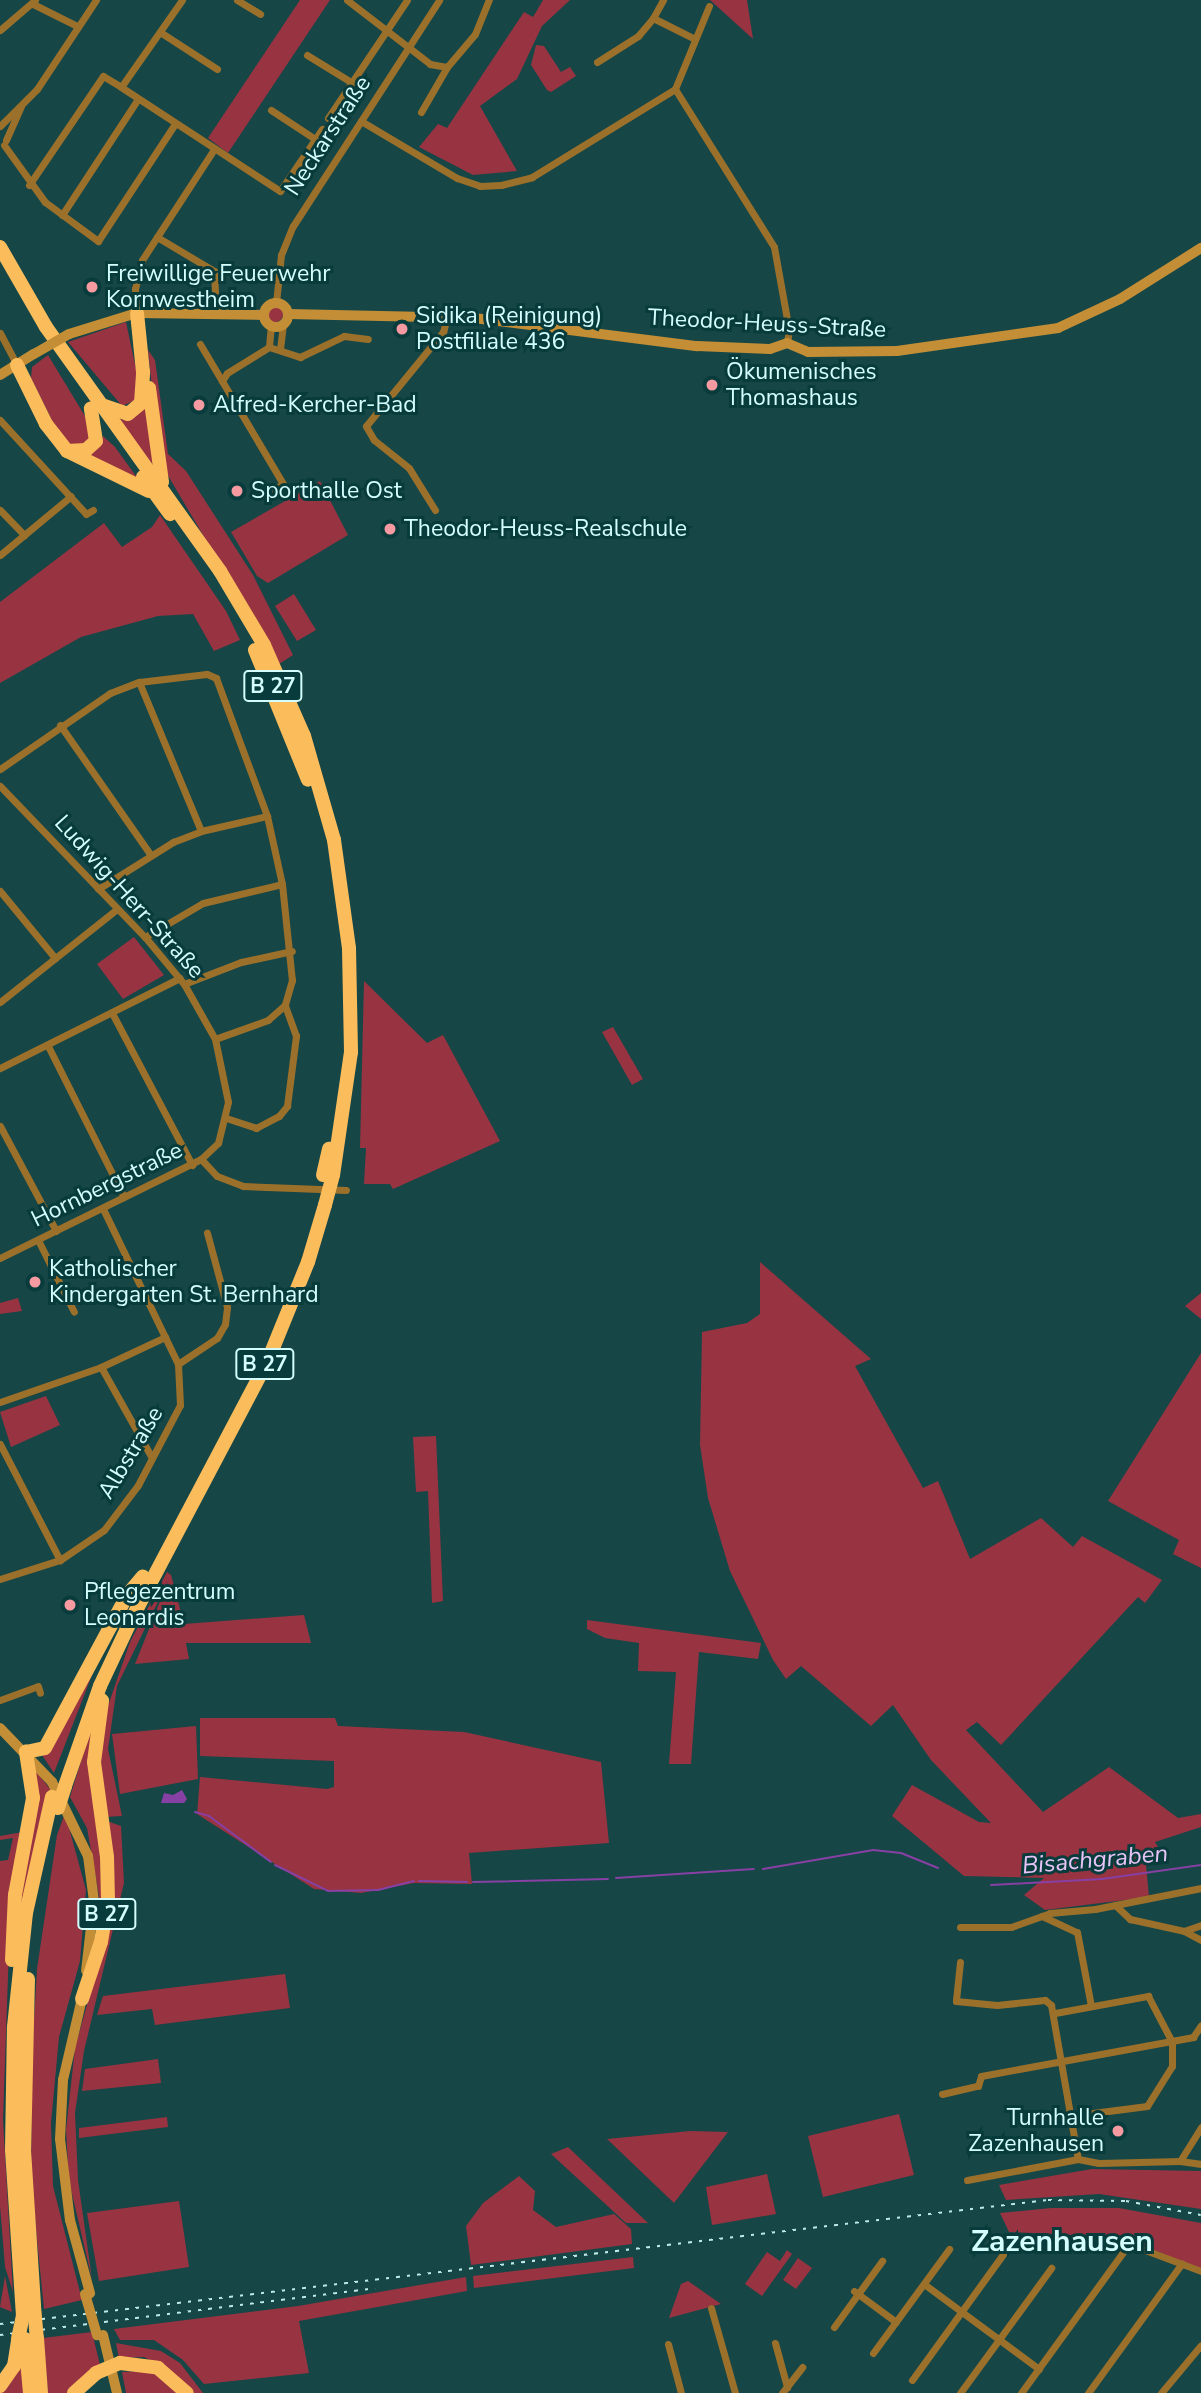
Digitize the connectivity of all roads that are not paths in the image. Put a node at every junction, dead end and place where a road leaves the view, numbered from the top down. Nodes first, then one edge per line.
1 (96, 0) edge
2 (182, 0) edge
3 (237, 0) edge
4 (347, 0) edge
5 (407, 0) edge
6 (439, 0) edge
7 (489, 0) edge
8 (663, 0) edge
9 (34, 2) edge
10 (709, 6) dead end
11 (260, 14) dead end
12 (653, 18) junction
13 (77, 26) junction
14 (0, 30) edge
15 (387, 31) junction
16 (160, 32) junction
17 (693, 38) junction
18 (407, 48) junction
19 (307, 55) dead end
20 (597, 62) dead end
21 (447, 67) junction
22 (217, 69) dead end
23 (351, 82) junction
24 (121, 87) junction
25 (675, 89) junction
26 (138, 99) junction
27 (21, 105) junction
28 (271, 110) dead end
29 (421, 112) dead end
30 (328, 118) dead end
31 (361, 121) junction
32 (175, 124) junction
33 (0, 126) edge
34 (321, 129) dead end
35 (315, 139) junction
36 (214, 149) junction
37 (29, 185) junction
38 (62, 215) junction
39 (158, 237) junction
40 (0, 247) edge
41 (1201, 248) edge
42 (0, 268) edge
43 (276, 303) junction
44 (137, 313) junction
45 (216, 313) junction
46 (263, 315) junction
47 (447, 317) junction
48 (280, 321) junction
49 (0, 333) edge
50 (368, 339) dead end
51 (787, 343) junction
52 (200, 344) dead end
53 (270, 347) junction
54 (281, 349) junction
55 (17, 365) junction
56 (144, 372) junction
57 (0, 375) edge
58 (222, 382) junction
59 (94, 404) junction
60 (0, 420) edge
61 (67, 451) junction
62 (274, 489) dead end
63 (160, 493) junction
64 (71, 496) junction
65 (0, 510) edge
66 (93, 510) dead end
67 (435, 510) dead end
68 (24, 536) junction
69 (0, 555) edge
70 (139, 682) junction
71 (60, 725) junction
72 (0, 769) edge
73 (0, 786) edge
74 (267, 816) junction
75 (201, 831) junction
76 (150, 853) junction
77 (282, 884) junction
78 (98, 889) junction
79 (0, 891) edge
80 (117, 909) junction
81 (145, 937) junction
82 (292, 951) junction
83 (55, 958) junction
84 (182, 981) junction
85 (0, 1002) edge
86 (285, 1006) junction
87 (112, 1013) junction
88 (215, 1039) junction
89 (48, 1046) junction
90 (0, 1068) edge
91 (226, 1118) junction
92 (0, 1126) edge
93 (201, 1159) junction
94 (192, 1165) junction
95 (346, 1190) dead end
96 (124, 1197) junction
97 (321, 1205) junction
98 (103, 1209) junction
99 (56, 1231) junction
100 (207, 1233) dead end
101 (38, 1240) junction
102 (0, 1258) edge
103 (74, 1312) dead end
104 (165, 1337) junction
105 (178, 1364) junction
106 (101, 1367) junction
107 (0, 1402) edge
108 (0, 1444) edge
109 (152, 1458) junction
110 (60, 1560) junction
111 (144, 1576) junction
112 (0, 1579) edge
113 (117, 1649) junction
114 (40, 1693) dead end
115 (0, 1700) edge
116 (0, 1728) edge
117 (26, 1752) junction
118 (57, 1790) junction
119 (1201, 1888) edge
120 (1115, 1905) junction
121 (1042, 1916) junction
122 (1201, 1925) edge
123 (960, 1927) dead end
124 (1184, 1931) junction
125 (1201, 1940) edge
126 (89, 1951) junction
127 (960, 1962) dead end
128 (82, 1999) junction
129 (1091, 2006) junction
130 (1055, 2013) junction
131 (1201, 2025) edge
132 (14, 2027) junction
133 (1193, 2037) junction
134 (1172, 2042) junction
135 (1201, 2043) edge
136 (1062, 2064) junction
137 (942, 2094) dead end
138 (1070, 2116) junction
139 (1201, 2127) edge
140 (1078, 2159) junction
141 (1180, 2161) junction
142 (1201, 2164) edge
143 (967, 2180) dead end
144 (949, 2249) dead end
145 (1006, 2249) dead end
146 (882, 2261) dead end
147 (1182, 2263) junction
148 (1051, 2267) dead end
149 (1201, 2271) edge
150 (924, 2284) junction
151 (856, 2292) junction
152 (88, 2293) junction
153 (711, 2308) dead end
154 (26, 2310) junction
155 (961, 2312) junction
156 (896, 2322) junction
157 (834, 2327) dead end
158 (100, 2335) junction
159 (27, 2338) junction
160 (998, 2339) junction
161 (775, 2343) dead end
162 (667, 2344) dead end
163 (1201, 2345) edge
164 (873, 2353) dead end
165 (802, 2367) dead end
166 (1039, 2369) junction
167 (912, 2379) dead end
168 (0, 2386) edge
169 (785, 2390) edge
170 (30, 2393) edge
171 (41, 2393) edge
172 (74, 2393) edge
173 (109, 2393) edge
174 (117, 2393) edge
175 (187, 2393) edge
176 (681, 2393) edge
177 (735, 2393) edge
178 (960, 2393) edge
179 (1021, 2393) edge
180 (1088, 2393) edge
181 (1161, 2393) edge

1 - 13 street
2 - 16 street
3 - 11 street
4 - 15 street
5 - 15 street
6 - 18 street, Neckarstraße
7 - 21 street
8 - 12 street
9 - 13 street
9 - 14 street
10 - 17 street
12 - 17 street
12 - 20 street
13 - 27 street
15 - 18 street
15 - 23 street
16 - 22 street
16 - 24 street
17 - 25 street
18 - 21 street
18 - 31 street, Neckarstraße
19 - 23 street
21 - 29 street
23 - 30 street
24 - 26 street
24 - 37 street
25 - 31 street
25 - 51 street
26 - 32 street
26 - 38 street
27 - 33 street
27 - 37 street
28 - 35 street
31 - 43 street, Neckarstraße
32 - 36 street
32 - 38 street
34 - 35 street
35 - 36 street
36 - 39 street
37 - 38 street
39 - 44 street
39 - 45 street
40 - 59 highway, B 27
41 - 51 street, Theodor-Heuss-Straße
42 - 59 highway, B 27
43 - 46 street
43 - 48 street
44 - 45 street
44 - 55 street, bridge
44 - 56 highway, B 27
45 - 46 street
46 - 48 street
47 - 48 street, Theodor-Heuss-Straße
47 - 51 street, Theodor-Heuss-Straße
47 - 67 street
48 - 53 street
48 - 54 street
49 - 55 street
50 - 54 street
52 - 58 street
53 - 54 street
53 - 58 street
55 - 57 street
55 - 61 highway
56 - 59 highway, B 27
56 - 63 highway, B 27
58 - 62 street
59 - 61 highway, B 27
59 - 63 highway, B 27
60 - 64 street
61 - 63 highway
63 - 97 highway, B 27
64 - 66 street
64 - 68 street
65 - 68 street
68 - 69 street
70 - 71 street
70 - 74 street
70 - 75 street
71 - 72 street
71 - 76 street
73 - 78 street, Ludwig-Herr-Straße
74 - 75 street
74 - 77 street
75 - 76 street
76 - 78 street
77 - 81 street
77 - 82 street
78 - 80 street, Ludwig-Herr-Straße
79 - 83 street
80 - 81 street, Ludwig-Herr-Straße
80 - 83 street
81 - 84 street, Ludwig-Herr-Straße
82 - 84 street
82 - 86 street
83 - 85 street
84 - 87 street
84 - 88 street, Ludwig-Herr-Straße
86 - 88 street
86 - 91 street
87 - 89 street
87 - 94 street
88 - 91 street, Ludwig-Herr-Straße
89 - 90 street
89 - 96 street
91 - 93 street, Ludwig-Herr-Straße
92 - 99 street
93 - 94 street, Hornbergstraße
93 - 95 street, Hornbergstraße
94 - 96 street, Hornbergstraße
96 - 98 street, Hornbergstraße
97 - 111 highway, B 27
97 - 113 highway, B 27
98 - 99 street, Hornbergstraße
98 - 104 street, Albstraße
99 - 101 street, Hornbergstraße
100 - 105 street
101 - 102 street, Hornbergstraße
101 - 103 street
104 - 105 street, Albstraße
104 - 106 street
105 - 109 street, Albstraße
106 - 107 street
106 - 109 street
108 - 110 street
109 - 110 street, Albstraße
110 - 112 street, Albstraße
111 - 117 highway
111 - 118 highway, B 27
113 - 118 highway, B 27
113 - 128 highway, B 27
114 - 115 street
116 - 117 street
117 - 118 street
117 - 132 highway, B 27
118 - 126 street
118 - 132 highway, B 27
118 - 154 highway, B 27
119 - 120 street
120 - 121 street
120 - 124 street
121 - 123 street
121 - 129 street
122 - 124 street
124 - 125 street
126 - 128 street
126 - 152 street
127 - 130 street
128 - 152 street
129 - 130 street
129 - 134 street
130 - 136 street
131 - 133 street
132 - 154 highway, B 27
133 - 134 street
133 - 135 street
134 - 136 street
134 - 138 street
136 - 137 street
136 - 138 street
138 - 140 street
139 - 141 street
140 - 141 street
140 - 143 street
141 - 142 street
144 - 150 street
145 - 155 street
146 - 151 street
147 - 149 street
147 - 166 street
147 - 180 street
148 - 160 street
150 - 155 street
150 - 156 street
151 - 156 street
151 - 157 street
152 - 158 street
153 - 177 street
154 - 159 highway, B 27, bridge
155 - 160 street
155 - 167 street
156 - 164 street
158 - 173 street
158 - 174 street
159 - 168 highway, B 27
159 - 170 highway, B 27
159 - 171 highway, B 27
160 - 166 street
160 - 178 street
161 - 169 street
162 - 176 street
163 - 181 street
165 - 169 street
166 - 179 street
172 - 175 highway, bridge

